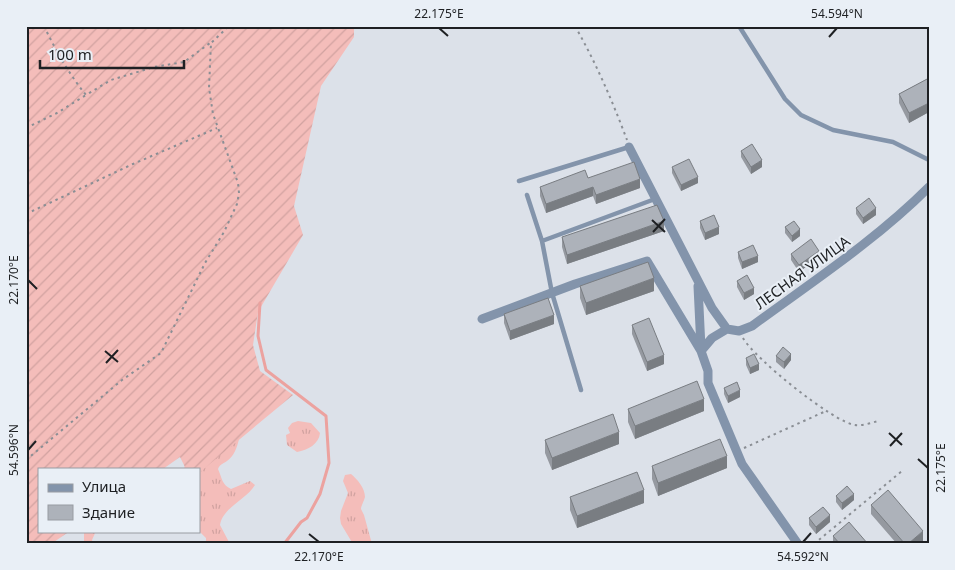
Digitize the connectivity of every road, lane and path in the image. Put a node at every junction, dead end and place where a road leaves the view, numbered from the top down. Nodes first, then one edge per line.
1 (44, 26) edge
2 (229, 26) edge
3 (575, 26) edge
4 (739, 26) edge
5 (211, 42) junction
6 (86, 95) junction
7 (26, 128) edge
8 (217, 128) junction
9 (629, 147) junction
10 (929, 160) edge
11 (519, 181) dead end
12 (929, 187) edge
13 (527, 195) dead end
14 (656, 199) junction
15 (26, 214) edge
16 (542, 241) junction
17 (698, 282) junction
18 (552, 292) junction
19 (482, 319) dead end
20 (727, 329) junction
21 (739, 331) junction
22 (701, 351) junction
23 (581, 390) dead end
24 (826, 411) junction
25 (878, 421) dead end
26 (736, 451) junction
27 (26, 460) edge
28 (902, 471) dead end
29 (798, 544) edge
30 (814, 544) edge

1 - 6 path
2 - 5 path
3 - 9 path
4 - 10 lane
5 - 6 path
5 - 8 path
6 - 7 path
8 - 15 path
8 - 27 path
9 - 11 lane
9 - 14 street
12 - 21 street, ЛЕСНАЯ УЛИЦА
13 - 16 lane
14 - 16 lane
14 - 17 street
16 - 18 lane
17 - 20 street
17 - 22 street
18 - 19 street
18 - 22 street
18 - 23 lane
20 - 21 street
20 - 22 street
21 - 24 path
22 - 26 street
24 - 25 path
24 - 26 path
26 - 29 street
28 - 30 path

